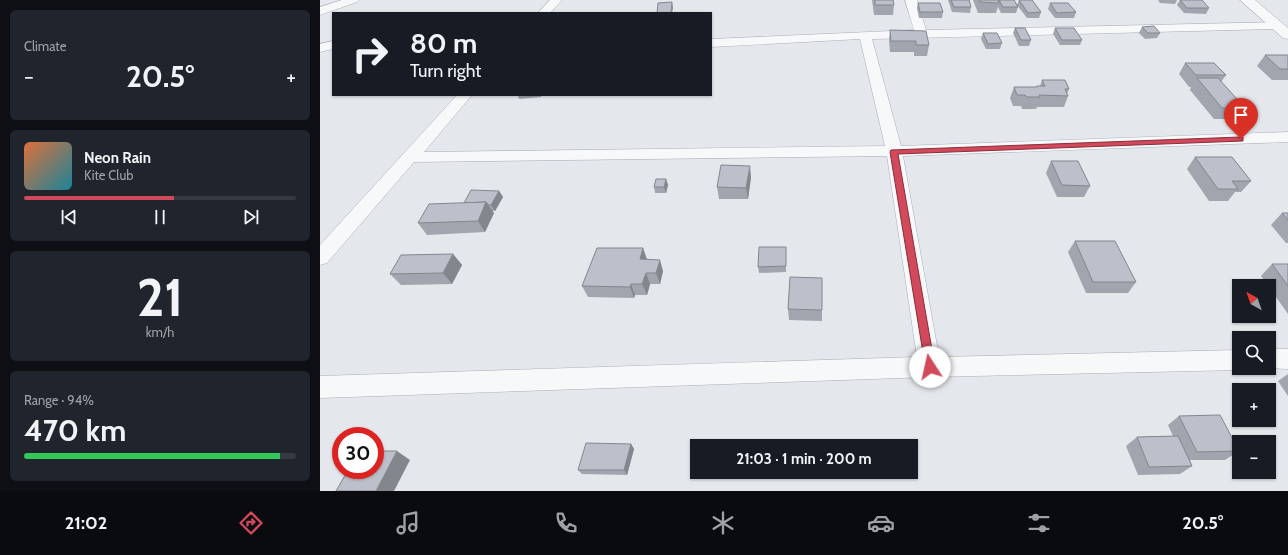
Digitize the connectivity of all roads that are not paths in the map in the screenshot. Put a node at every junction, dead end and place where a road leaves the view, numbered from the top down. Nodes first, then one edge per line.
1 (353, 0) edge
2 (556, 0) edge
3 (911, 0) edge
4 (1247, 0) edge
5 (320, 11) edge
6 (545, 12) edge
7 (1279, 23) edge
8 (921, 34) junction
9 (865, 35) junction
10 (1288, 35) edge
11 (712, 43) edge
12 (332, 45) edge
13 (320, 48) edge
14 (465, 96) edge
15 (1288, 137) edge
16 (894, 152) junction
17 (411, 157) junction
18 (320, 258) edge
19 (1276, 359) edge
20 (1288, 359) edge
21 (1232, 360) edge
22 (930, 367) junction
23 (320, 387) edge

1 - 5 street
2 - 6 street
3 - 8 street
4 - 7 street
7 - 8 street
7 - 10 street
8 - 9 street
9 - 11 street
9 - 16 street
12 - 13 street
14 - 17 street
15 - 16 street
16 - 17 street
16 - 22 street
17 - 18 street
19 - 20 street
21 - 22 street
22 - 23 street

